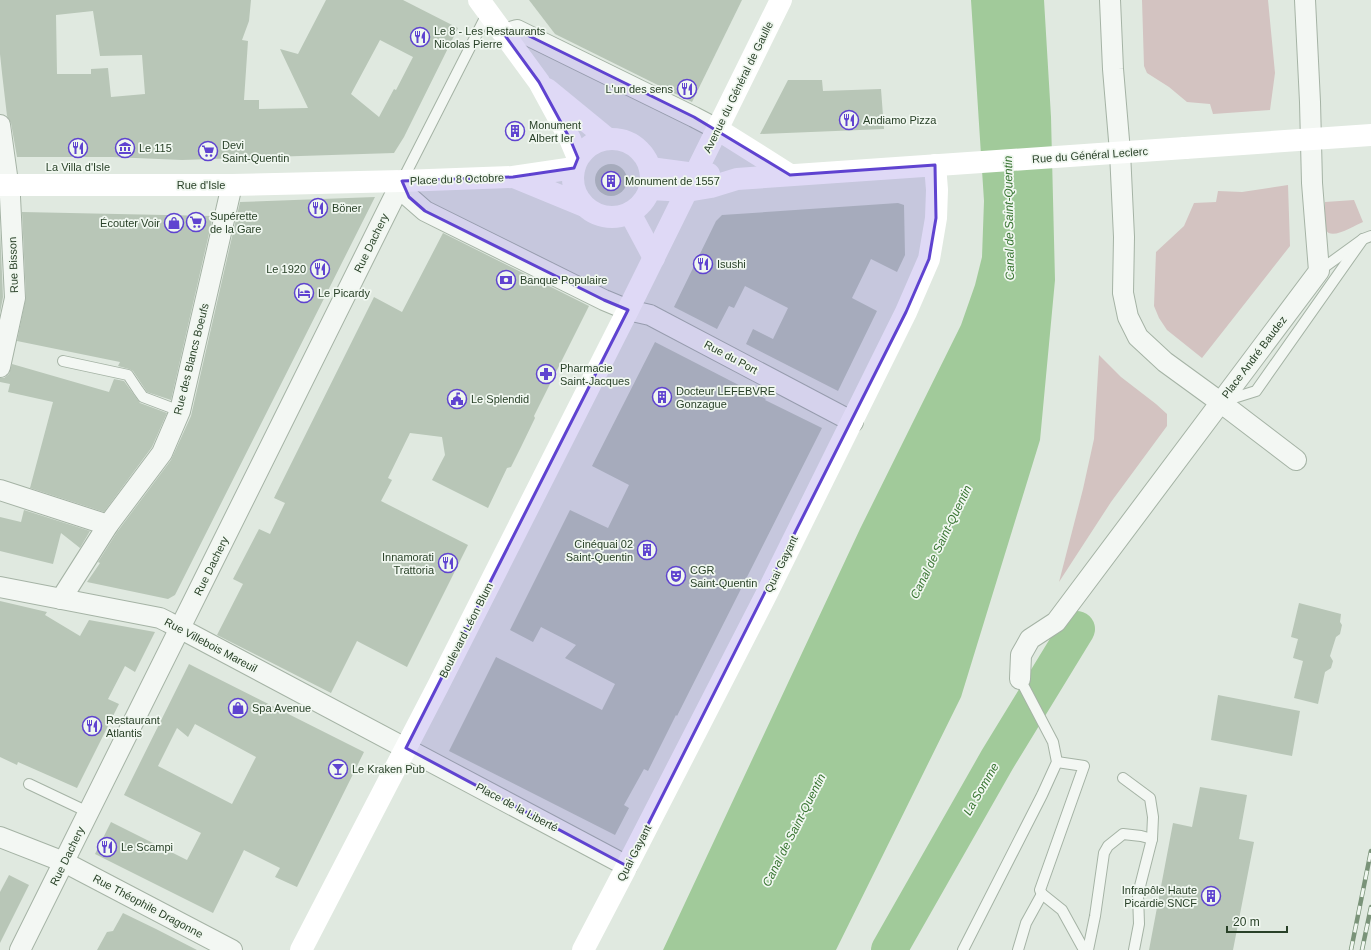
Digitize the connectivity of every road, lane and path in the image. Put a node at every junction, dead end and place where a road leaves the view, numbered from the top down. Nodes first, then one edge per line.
1 (781, 0) edge
2 (1110, 0) edge
3 (1305, 0) edge
4 (484, 6) edge
5 (504, 34) junction
6 (539, 82) junction
7 (0, 125) edge
8 (717, 129) junction
9 (1371, 135) edge
10 (608, 139) junction
11 (1120, 152) junction
12 (576, 163) junction
13 (945, 164) junction
14 (790, 175) junction
15 (513, 177) junction
16 (402, 181) junction
17 (691, 183) junction
18 (4, 185) edge
19 (232, 185) junction
20 (649, 185) junction
21 (582, 205) junction
22 (630, 213) junction
23 (670, 226) junction
24 (1367, 238) edge
25 (654, 258) junction
26 (1319, 270) junction
27 (628, 310) junction
28 (63, 361) dead end
29 (0, 367) edge
30 (1220, 402) junction
31 (180, 411) junction
32 (852, 422) junction
33 (1296, 460) dead end
34 (0, 490) edge
35 (108, 525) junction
36 (0, 587) edge
37 (62, 599) junction
38 (180, 628) junction
39 (1020, 679) joint
40 (406, 748) junction
41 (1057, 762) junction
42 (1123, 778) dead end
43 (29, 784) dead end
44 (88, 812) junction
45 (0, 836) edge
46 (1152, 839) junction
47 (64, 862) junction
48 (627, 866) junction
49 (1042, 894) junction
50 (977, 920) junction
51 (20, 950) edge
52 (232, 950) edge
53 (301, 950) edge
54 (583, 950) edge
55 (963, 950) edge
56 (969, 950) edge
57 (1018, 950) edge
58 (1084, 950) edge
59 (1088, 950) edge
60 (1134, 950) edge

1 - 8 main road, Avenue du Général de Gaulle
2 - 11 street, Place André Baudez
3 - 26 street
4 - 5 main road
4 - 16 lane
5 - 6 main road
5 - 8 street
6 - 10 main road
6 - 12 main road
7 - 18 street, Rue Bisson
8 - 14 main road
8 - 17 main road, Avenue du Général de Gaulle
9 - 11 main road, Rue du Général Leclerc, bridge
10 - 12 main road
10 - 20 main road
11 - 13 main road, Rue du Général Leclerc
11 - 30 street, Place André Baudez
12 - 15 main road, Place du 8 Octobre
12 - 21 main road
13 - 14 main road, Rue du Général Leclerc
13 - 32 main road, Quai Gayant
14 - 17 main road, Rue du Général Leclerc
15 - 16 main road, Place du 8 Octobre
15 - 21 main road, Place du 8 Octobre
16 - 19 main road, Rue d'Isle
16 - 27 street, Rue du Port
16 - 38 street, Rue Dachery
17 - 20 main road
17 - 23 main road
18 - 19 main road, Rue d'Isle
18 - 29 street, Rue Bisson
19 - 31 street, Rue des Blancs Boeufs
20 - 22 main road, Place du 8 Octobre
20 - 23 main road
21 - 22 main road, Place du 8 Octobre
22 - 25 main road
23 - 25 main road
24 - 26 lane
24 - 30 lane
25 - 27 main road
26 - 30 street, Place André Baudez
27 - 32 street, Rue du Port
27 - 40 main road, Boulevard Léon Blum
28 - 31 lane
30 - 33 street
30 - 39 street
31 - 35 street, Rue des Blancs Boeufs
32 - 48 main road, Quai Gayant
34 - 35 street
35 - 37 street, Rue des Blancs Boeufs
36 - 37 street, Rue Villebois Mareuil
37 - 38 street, Rue Villebois Mareuil
38 - 40 street, Rue Villebois Mareuil
38 - 44 street, Rue Dachery
39 - 41 lane
40 - 48 street, Place de la Liberté
40 - 53 main road, Boulevard Léon Blum
41 - 49 lane
41 - 50 lane
42 - 46 lane
43 - 44 lane
44 - 47 street, Rue Dachery
45 - 47 street, Rue Théophile Dragonne
46 - 59 lane
46 - 60 lane
47 - 51 street, Rue Dachery
47 - 52 street, Rue Théophile Dragonne
48 - 54 main road, Quai Gayant
49 - 57 lane
49 - 58 lane
50 - 55 lane
50 - 56 lane

